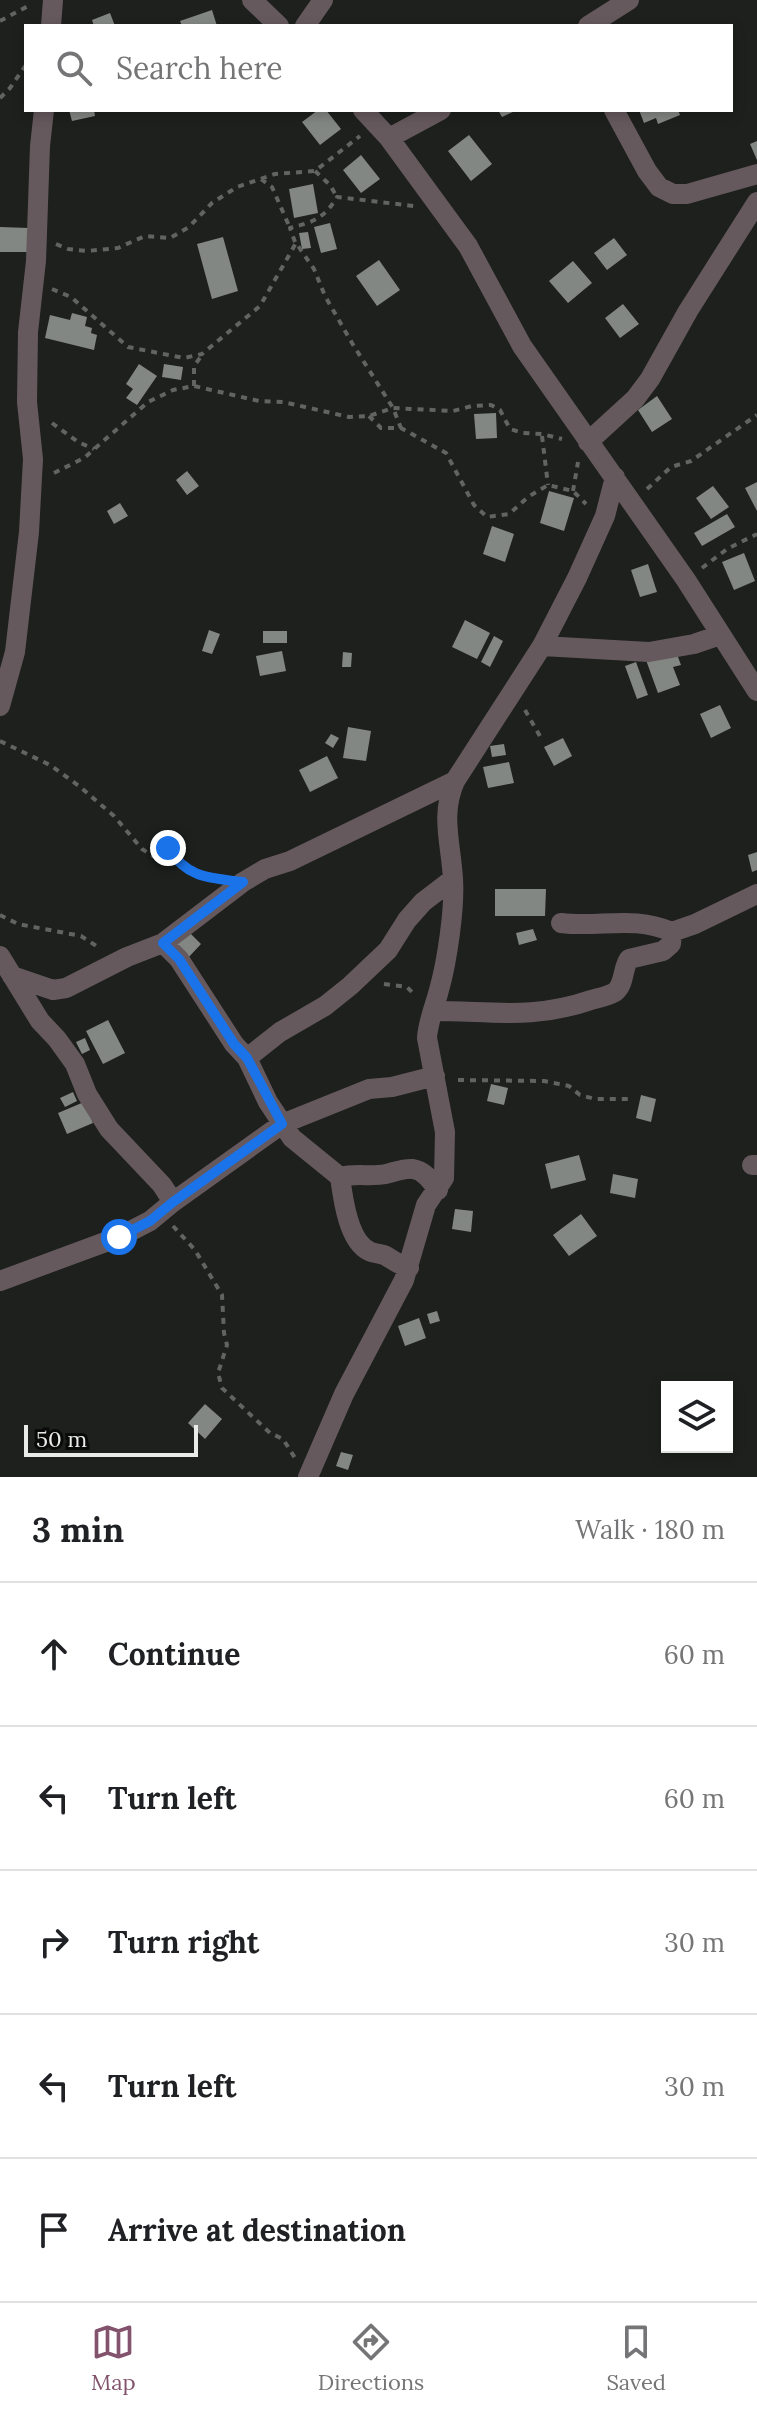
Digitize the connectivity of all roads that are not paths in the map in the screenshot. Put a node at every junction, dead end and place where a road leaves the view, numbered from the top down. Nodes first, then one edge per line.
1 (252, 0) edge
2 (323, 0) edge
3 (629, 0) edge
4 (44, 1) edge
5 (50, 24) edge
6 (277, 24) edge
7 (306, 24) edge
8 (591, 24) edge
9 (44, 112) edge
10 (365, 112) edge
11 (437, 112) edge
12 (615, 112) edge
13 (389, 138) junction
14 (757, 174) edge
15 (757, 202) edge
16 (583, 442) junction
17 (615, 477) junction
18 (720, 635) junction
19 (542, 646) junction
20 (757, 691) edge
21 (0, 706) edge
22 (455, 781) junction
23 (453, 879) junction
24 (757, 894) edge
25 (561, 923) dead end
26 (672, 932) junction
27 (163, 943) junction
28 (0, 956) edge
29 (12, 976) junction
30 (433, 1011) junction
31 (247, 1058) junction
32 (435, 1078) junction
33 (282, 1124) junction
34 (340, 1177) junction
35 (438, 1190) junction
36 (168, 1205) junction
37 (409, 1268) junction
38 (0, 1281) edge
39 (303, 1469) edge

1 - 6 street
2 - 7 street
3 - 8 street
4 - 5 street
9 - 21 street
10 - 13 street
11 - 13 street
12 - 14 street
13 - 16 street
15 - 16 street
16 - 17 street
17 - 18 street
17 - 19 street
18 - 19 street
18 - 20 street
19 - 22 street
22 - 23 street
22 - 27 street
23 - 30 street
23 - 31 street
24 - 26 street
25 - 26 street
26 - 30 street
27 - 29 street
27 - 31 street
28 - 29 street
29 - 36 street
30 - 32 street
31 - 33 street
32 - 33 street
32 - 35 street
33 - 34 street
33 - 36 street
34 - 35 street
34 - 37 street
35 - 37 street
36 - 38 street
37 - 39 street

